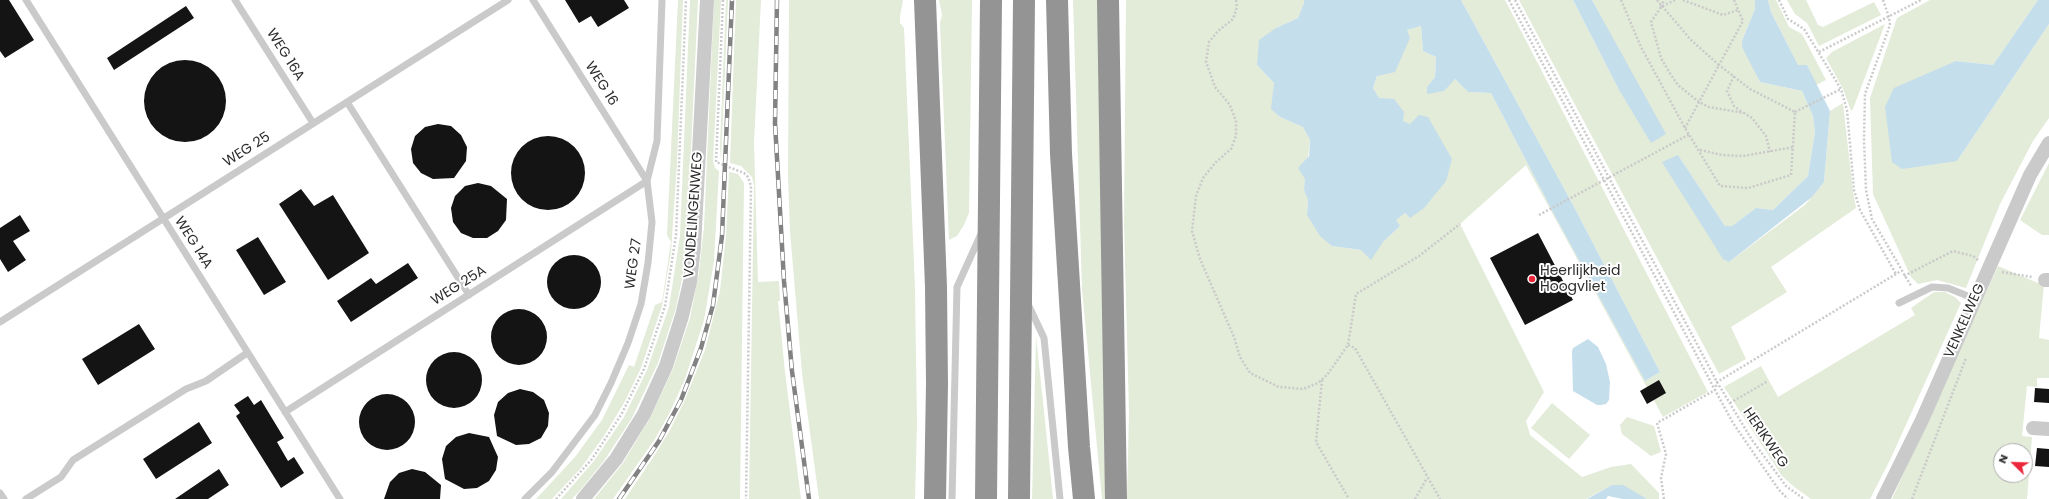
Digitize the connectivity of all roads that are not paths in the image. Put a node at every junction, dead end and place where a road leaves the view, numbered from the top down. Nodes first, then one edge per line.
1 (26, 0) edge
2 (235, 0) edge
3 (508, 0) edge
4 (533, 0) edge
5 (662, 0) edge
6 (707, 0) edge
7 (991, 0) edge
8 (1024, 0) edge
9 (1057, 0) edge
10 (1108, 0) edge
11 (924, 4) edge
12 (347, 102) junction
13 (313, 124) junction
14 (2049, 143) edge
15 (647, 181) junction
16 (988, 217) junction
17 (163, 218) junction
18 (1020, 290) junction
19 (469, 295) junction
20 (1975, 299) junction
21 (1899, 303) dead end
22 (0, 322) edge
23 (247, 353) junction
24 (285, 412) junction
25 (2033, 428) dead end
26 (2049, 429) edge
27 (0, 493) edge
28 (4, 499) edge
29 (26, 499) edge
30 (340, 499) edge
31 (525, 499) edge
32 (583, 499) edge
33 (935, 499) edge
34 (952, 499) edge
35 (986, 499) edge
36 (1019, 499) edge
37 (1060, 499) edge
38 (1084, 499) edge
39 (1116, 499) edge
40 (1883, 499) edge

1 - 17 lane, WEG 14A
2 - 13 lane, WEG 16A
3 - 12 lane, WEG 25
4 - 15 lane, WEG 16
5 - 15 lane, WEG 27
6 - 32 street, VONDELINGENWEG
7 - 16 highway
8 - 18 highway
9 - 38 highway
10 - 39 highway
11 - 33 highway
12 - 13 lane, WEG 25
12 - 19 lane
13 - 17 lane, WEG 25
14 - 20 street, VENKELWEG
15 - 19 lane, WEG 25A
15 - 31 lane, WEG 27
16 - 34 lane
16 - 35 highway
17 - 22 lane, WEG 25
17 - 23 lane, WEG 14A
18 - 36 highway
18 - 37 lane
19 - 24 lane, WEG 25A
20 - 21 lane
20 - 40 street, VENKELWEG
23 - 24 lane, WEG 14A
23 - 29 lane
24 - 30 lane, WEG 14A
25 - 26 street
27 - 28 lane

